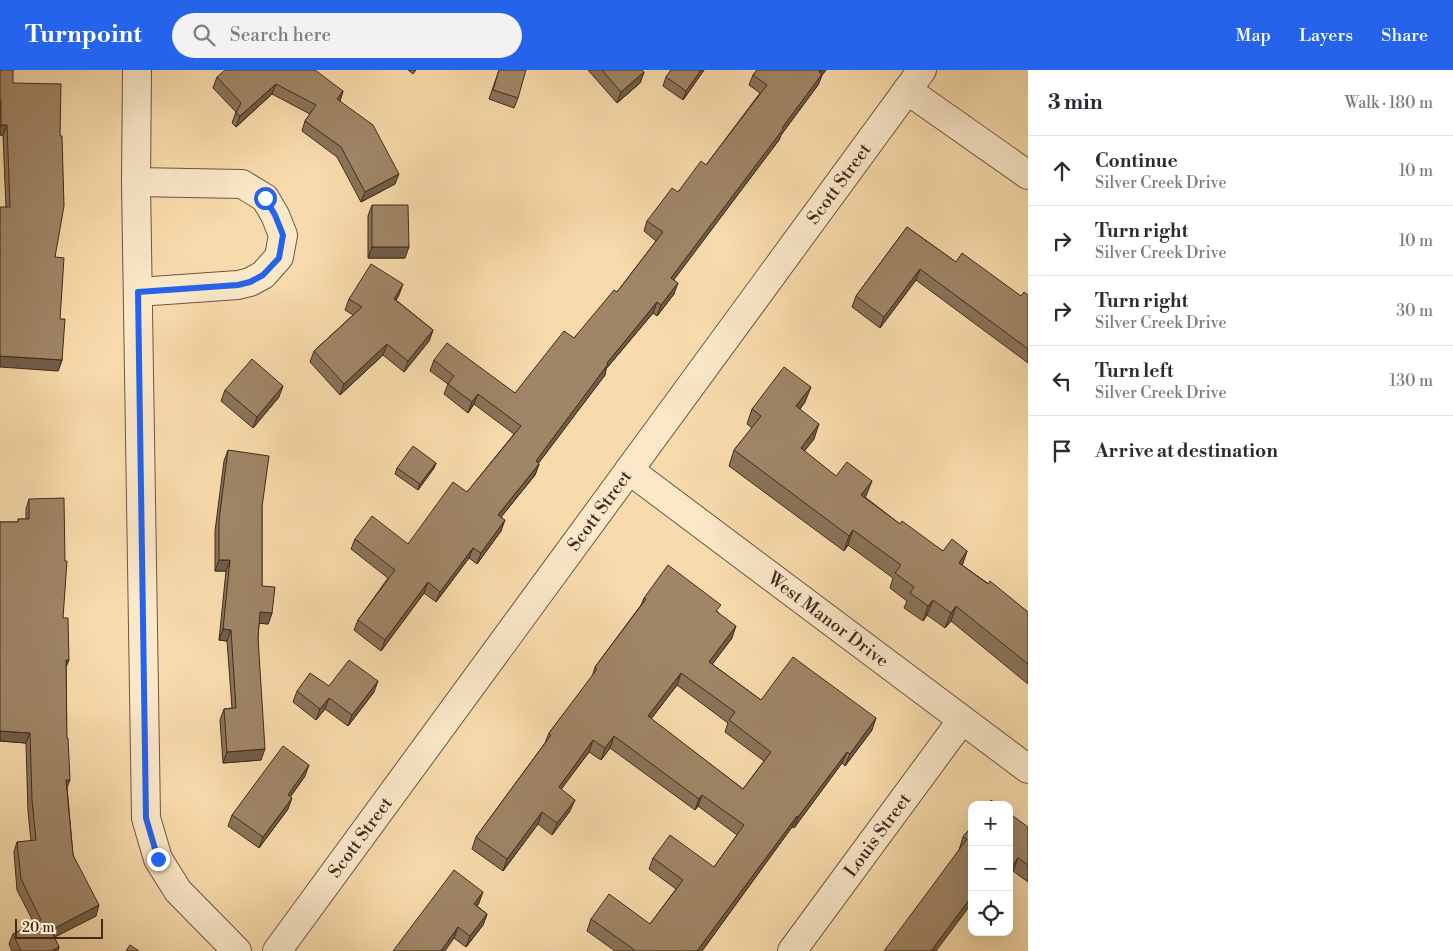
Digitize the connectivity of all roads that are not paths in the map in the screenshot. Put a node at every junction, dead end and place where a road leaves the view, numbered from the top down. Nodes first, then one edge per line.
1 (138, 70) edge
2 (915, 80) edge
3 (1028, 175) edge
4 (136, 182) junction
5 (138, 292) junction
6 (629, 470) junction
7 (962, 720) junction
8 (1028, 769) edge
9 (238, 951) edge
10 (277, 951) edge
11 (792, 951) edge

1 - 4 street
2 - 3 street
2 - 6 street, Scott Street
4 - 5 street
4 - 5 street
5 - 9 street
6 - 7 street, West Manor Drive
6 - 10 street, Scott Street
7 - 8 street, West Manor Drive
7 - 11 street, Louis Street

